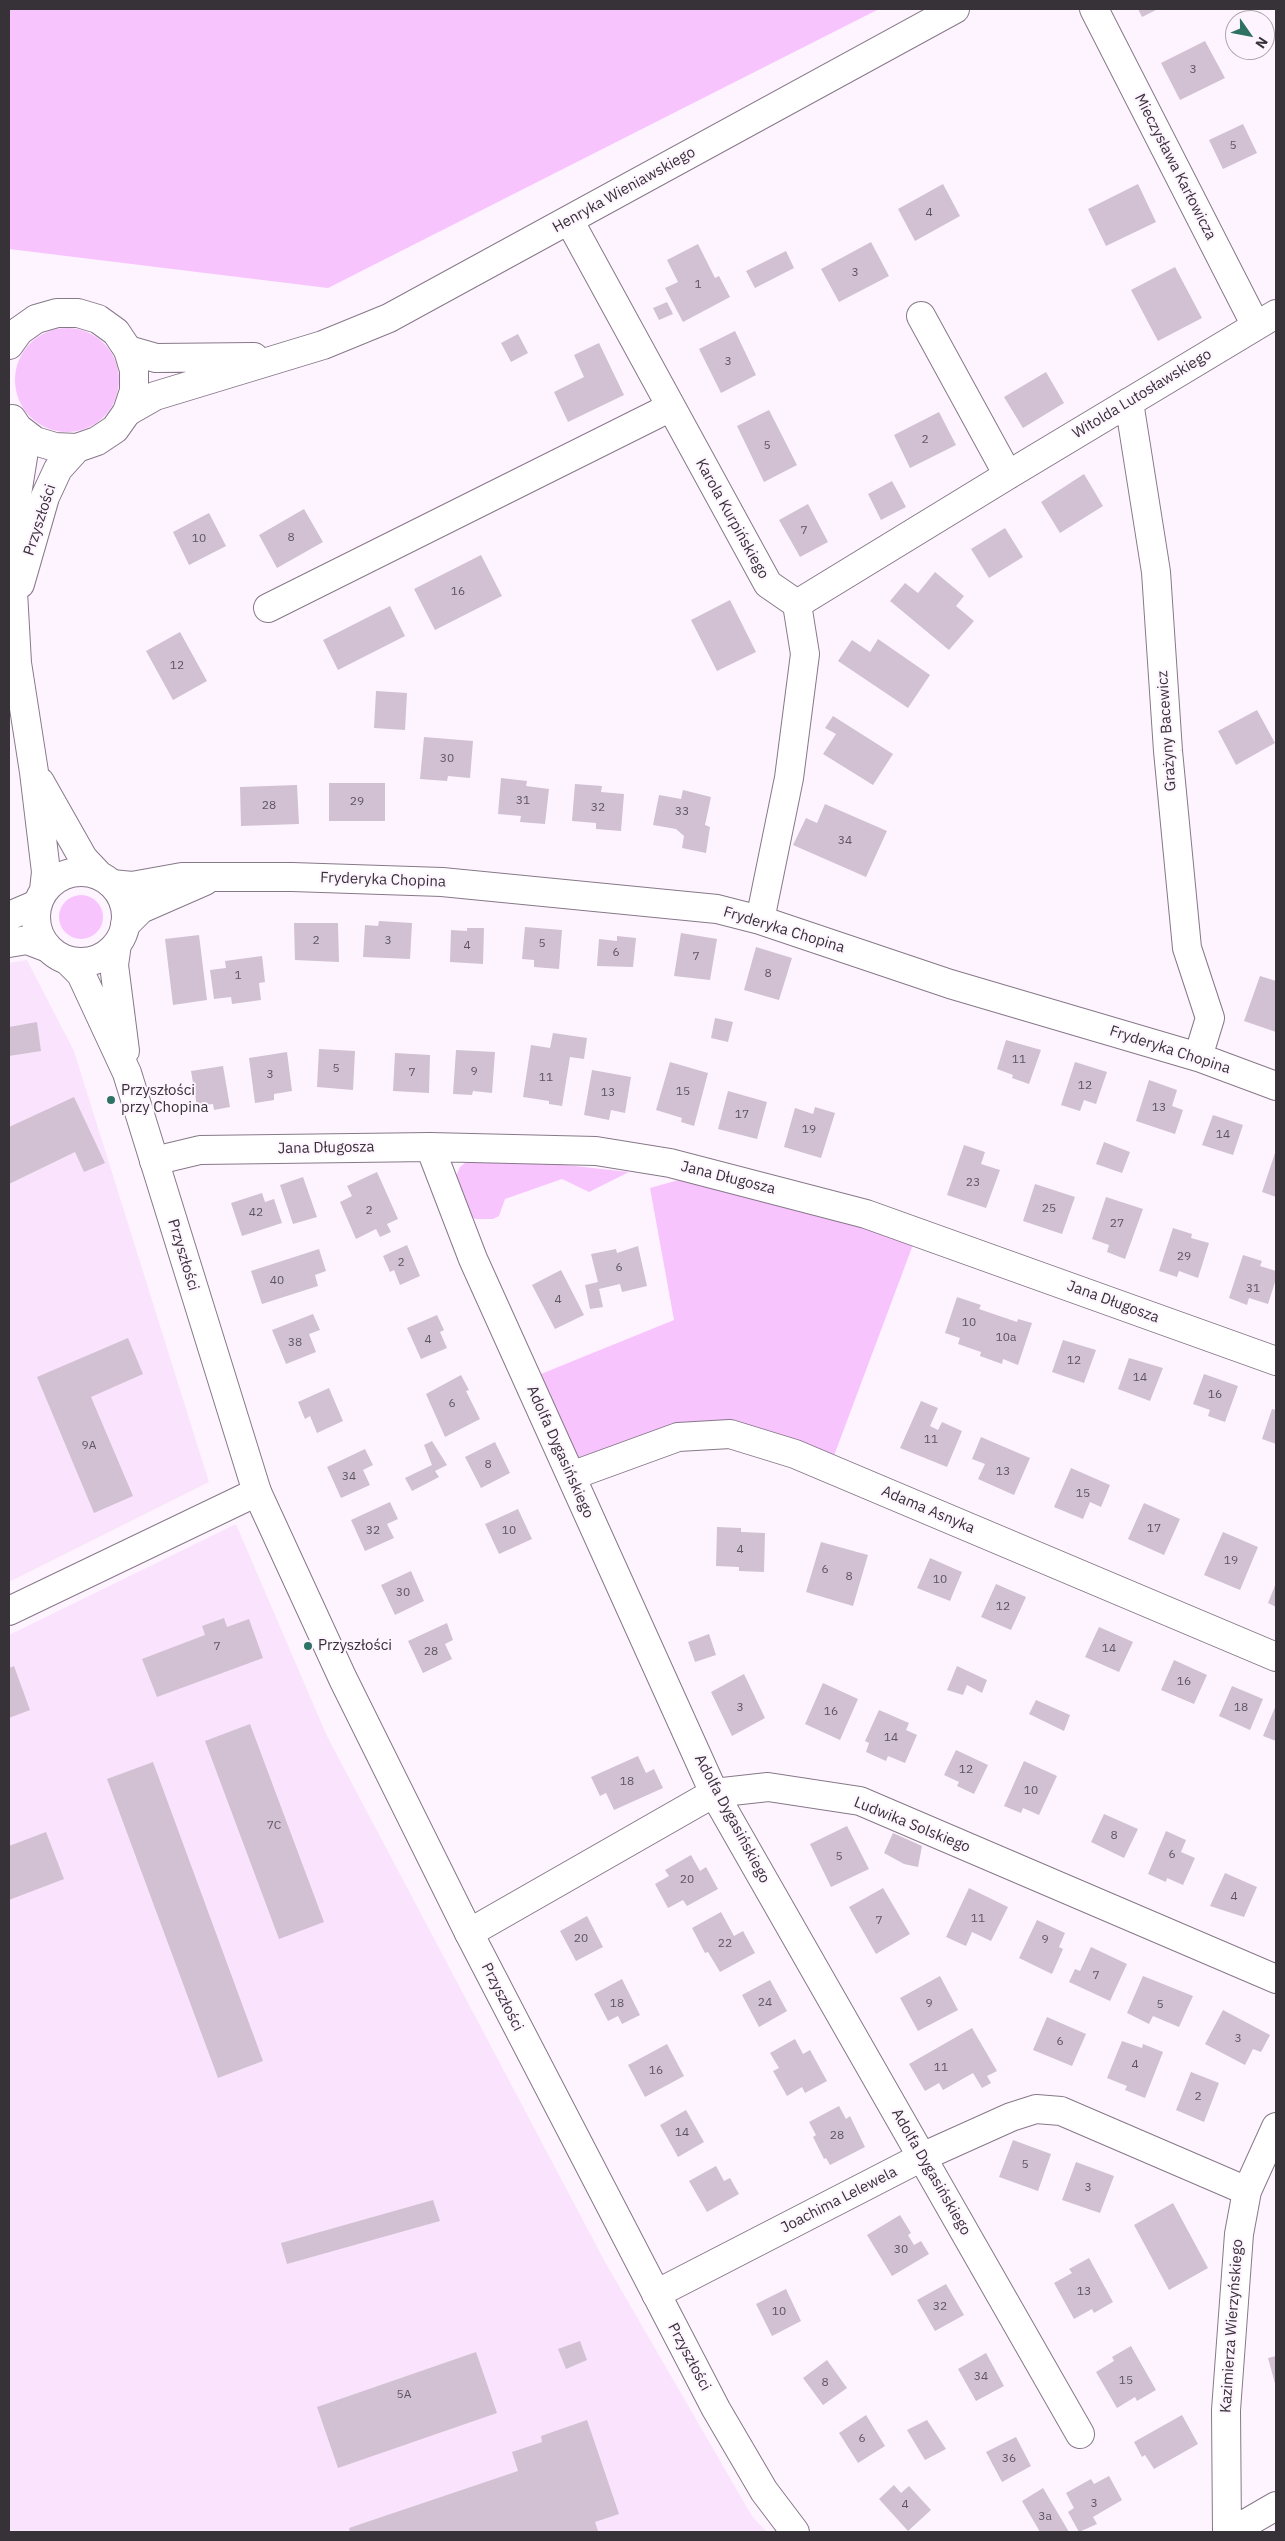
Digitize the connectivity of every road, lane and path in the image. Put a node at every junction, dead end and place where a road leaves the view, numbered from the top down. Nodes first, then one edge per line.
1 (955, 9) edge
2 (1094, 9) edge
3 (569, 220) junction
4 (921, 316) dead end
5 (1266, 320) edge
6 (12, 336) edge
7 (128, 350) junction
8 (285, 356) junction
9 (1129, 402) junction
10 (671, 407) junction
11 (127, 412) junction
12 (13, 422) edge
13 (77, 448) junction
14 (1008, 474) junction
15 (15, 600) junction
16 (797, 604) junction
17 (268, 608) dead end
18 (34, 772) junction
19 (211, 878) junction
20 (106, 879) junction
21 (41, 897) junction
22 (9, 916) edge
23 (760, 920) junction
24 (121, 935) junction
25 (9, 943) edge
26 (58, 955) junction
27 (1198, 1057) junction
28 (128, 1073) junction
29 (1276, 1086) edge
30 (430, 1147) junction
31 (154, 1161) junction
32 (1276, 1361) edge
33 (571, 1476) junction
34 (257, 1492) junction
35 (9, 1611) edge
36 (1276, 1657) edge
37 (714, 1793) junction
38 (469, 1933) junction
39 (1276, 1979) edge
40 (1276, 2127) edge
41 (922, 2157) junction
42 (1247, 2191) junction
43 (656, 2294) junction
44 (1080, 2434) dead end
45 (1276, 2506) edge
46 (795, 2532) edge
47 (1227, 2532) edge
48 (1231, 2532) edge

1 - 3 street, Henryka Wieniawskiego
2 - 5 street, Mieczysława Karłowicza
3 - 8 street, Henryka Wieniawskiego
3 - 10 street, Karola Kurpińskiego
4 - 14 street
5 - 9 street, Witolda Lutosławskiego
6 - 7 street
7 - 8 street, Henryka Wieniawskiego
7 - 11 street
8 - 11 street, Henryka Wieniawskiego
9 - 14 street, Witolda Lutosławskiego
9 - 27 street, Grażyny Bacewicz
10 - 16 street, Karola Kurpińskiego
10 - 17 street
11 - 13 street
12 - 13 street
12 - 15 street, Przyszłości
13 - 15 street, Przyszłości
14 - 16 street, Witolda Lutosławskiego
15 - 18 street, Przyszłości
16 - 23 street
18 - 20 street, Przyszłości
18 - 21 street, Przyszłości
19 - 20 street, Fryderyka Chopina
19 - 23 street, Fryderyka Chopina
19 - 24 street, Fryderyka Chopina
20 - 21 street
20 - 24 street
21 - 22 street
21 - 26 street
23 - 27 street, Fryderyka Chopina
24 - 26 street
24 - 28 street, Przyszłości
25 - 26 street
26 - 28 street, Przyszłości
27 - 29 street, Fryderyka Chopina
28 - 31 street, Przyszłości
30 - 31 street, Jana Długosza
30 - 32 street, Jana Długosza
30 - 33 street, Adolfa Dygasińskiego
31 - 34 street, Przyszłości
33 - 36 street, Adama Asnyka
33 - 37 street, Adolfa Dygasińskiego
34 - 35 street
34 - 38 street, Przyszłości
37 - 38 street, Ludwika Solskiego
37 - 39 street, Ludwika Solskiego
37 - 41 street, Adolfa Dygasińskiego
38 - 43 street, Przyszłości
40 - 42 street, Kazimierza Wierzyńskiego
41 - 42 street, Joachima Lelewela
41 - 43 street, Joachima Lelewela
41 - 44 street, Adolfa Dygasińskiego
42 - 47 street, Kazimierza Wierzyńskiego
43 - 46 street, Przyszłości
45 - 48 street

